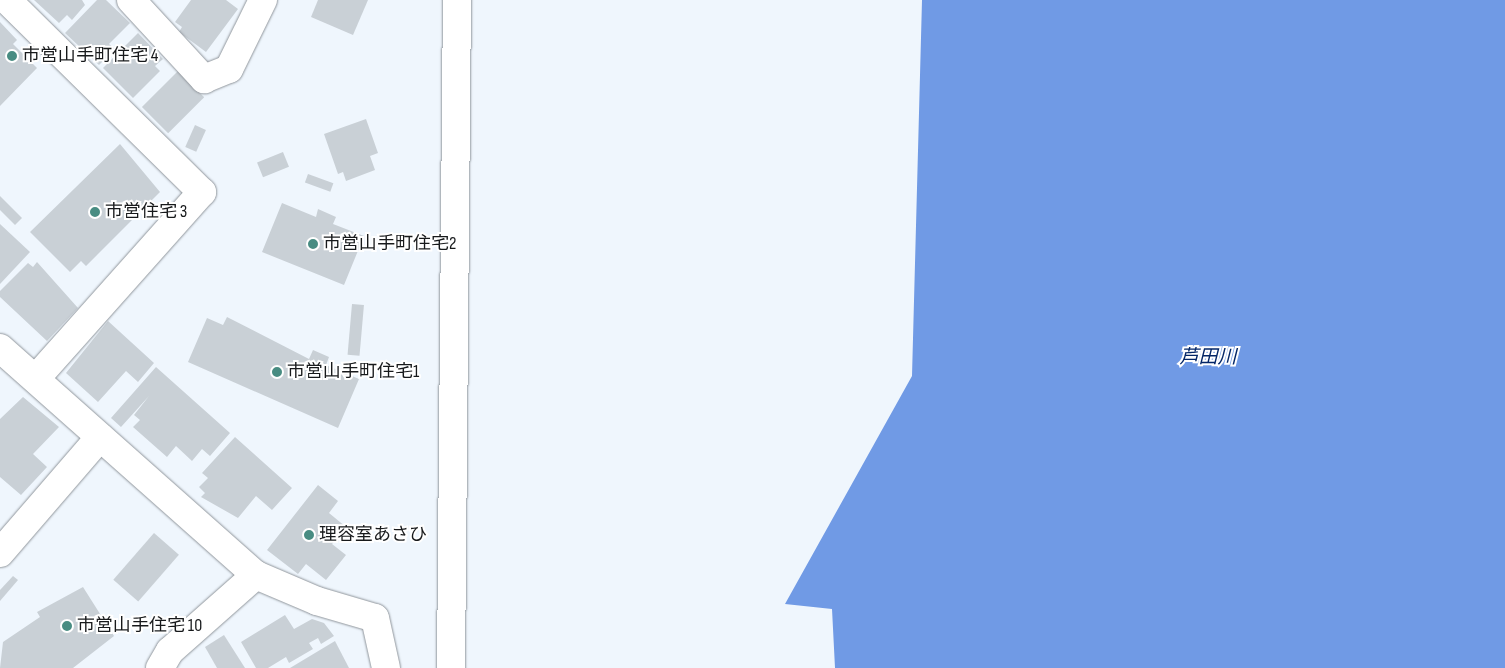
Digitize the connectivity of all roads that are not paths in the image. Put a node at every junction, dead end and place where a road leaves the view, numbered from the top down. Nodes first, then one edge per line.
1 (7, 0) edge
2 (131, 0) edge
3 (263, 0) edge
4 (457, 0) edge
5 (0, 348) edge
6 (36, 378) junction
7 (100, 437) junction
8 (0, 553) edge
9 (256, 575) junction
10 (375, 618) junction
11 (160, 668) edge
12 (378, 668) edge
13 (386, 668) edge
14 (451, 668) edge

1 - 6 street
2 - 3 street
4 - 14 street
5 - 6 street
6 - 7 street
7 - 8 street
7 - 9 street
9 - 10 street
9 - 11 street
10 - 12 street
10 - 13 street

